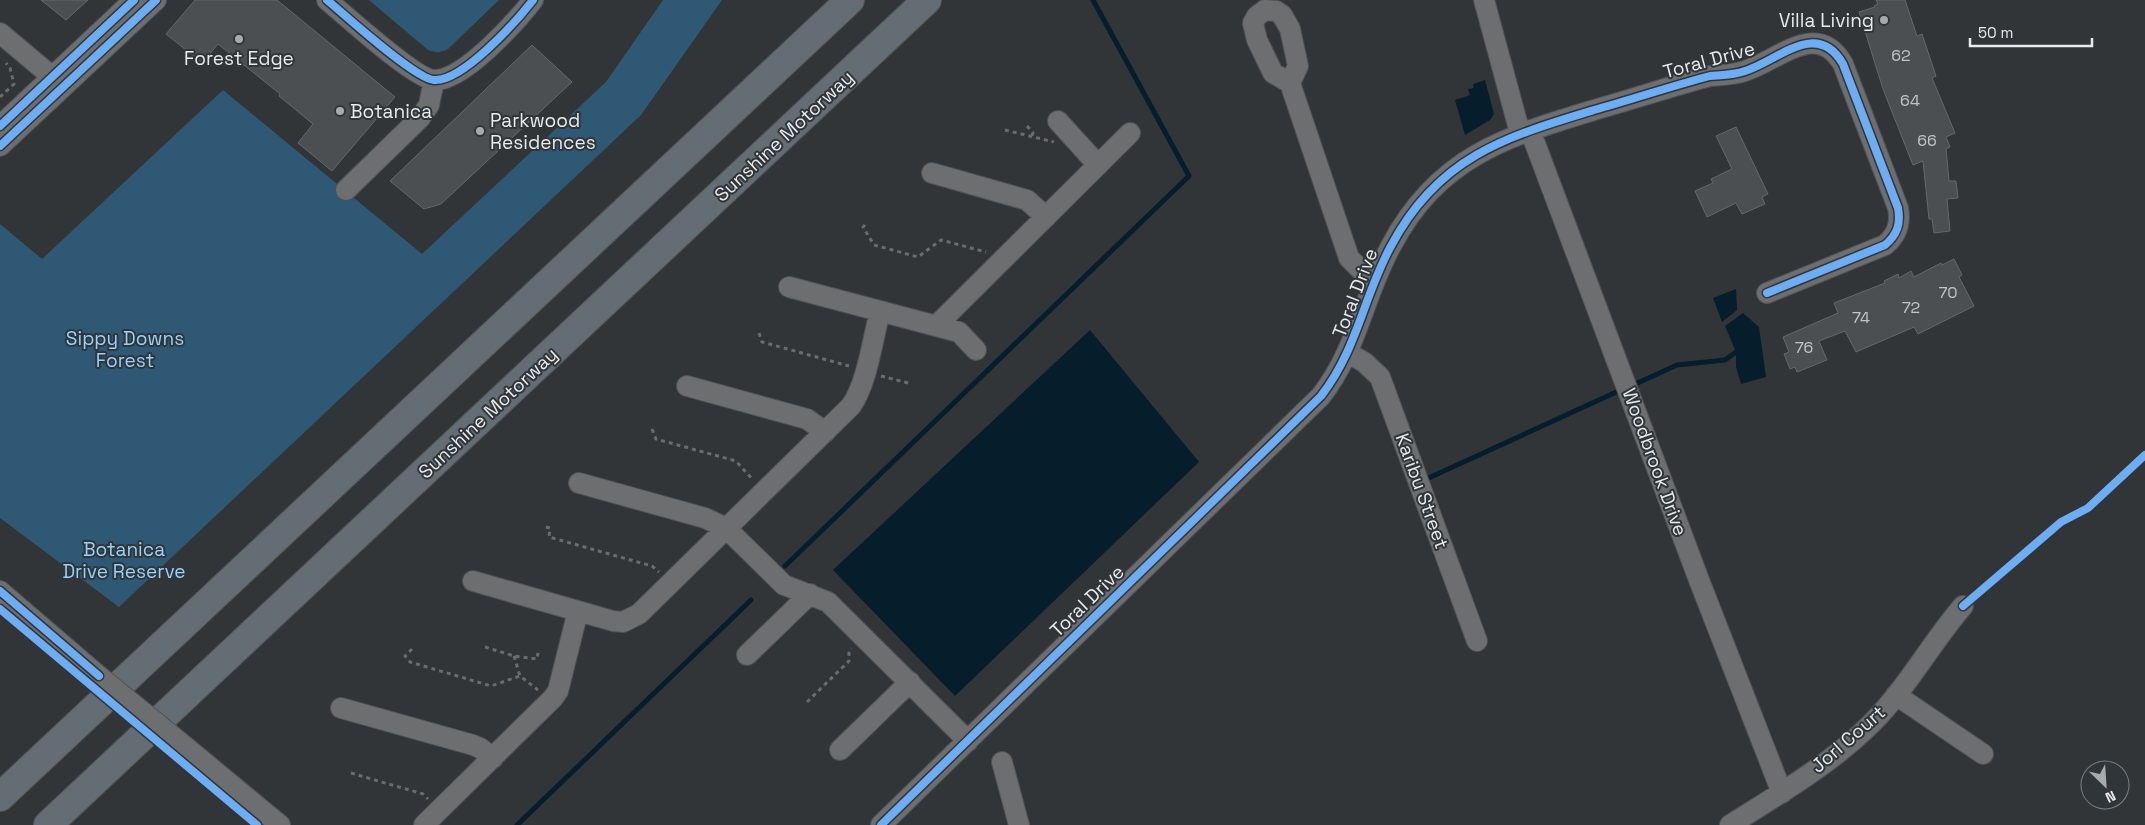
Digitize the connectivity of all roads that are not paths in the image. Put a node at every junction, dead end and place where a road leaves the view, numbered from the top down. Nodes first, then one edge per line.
1 (134, 0) edge
2 (156, 0) edge
3 (327, 0) edge
4 (533, 0) edge
5 (835, 0) edge
6 (850, 0) edge
7 (927, 0) edge
8 (937, 0) edge
9 (1484, 0) edge
10 (0, 33) edge
11 (851, 73) junction
12 (434, 80) junction
13 (58, 82) junction
14 (1290, 83) dead end
15 (1058, 122) dead end
16 (719, 123) junction
17 (0, 126) edge
18 (1525, 131) junction
19 (1130, 133) dead end
20 (0, 146) edge
21 (1098, 165) junction
22 (932, 173) dead end
23 (346, 190) dead end
24 (1046, 217) junction
25 (1376, 276) junction
26 (789, 287) dead end
27 (1767, 293) dead end
28 (880, 311) junction
29 (936, 326) junction
30 (976, 350) dead end
31 (1348, 353) junction
32 (687, 386) dead end
33 (824, 432) junction
34 (580, 483) dead end
35 (726, 528) junction
36 (473, 581) dead end
37 (0, 591) edge
38 (810, 594) junction
39 (1963, 606) dead end
40 (578, 610) junction
41 (1477, 641) dead end
42 (747, 655) dead end
43 (910, 682) junction
44 (1896, 695) junction
45 (341, 708) dead end
46 (968, 740) junction
47 (840, 750) dead end
48 (1983, 754) dead end
49 (493, 758) junction
50 (1002, 762) dead end
51 (1782, 793) junction
52 (0, 797) edge
53 (48, 825) edge
54 (280, 825) edge
55 (424, 825) edge
56 (881, 825) edge
57 (1019, 825) edge
58 (1730, 825) edge

1 - 13 street
2 - 13 street
3 - 12 street
4 - 12 street
5 - 16 highway
6 - 16 highway
7 - 11 highway, Sunshine Motorway
8 - 11 highway
9 - 18 street, Woodbrook Drive
10 - 13 street
11 - 53 highway, Sunshine Motorway
12 - 23 street
13 - 17 street
13 - 20 street
14 - 25 street
15 - 21 street
16 - 52 highway
18 - 25 street, Toral Drive
18 - 27 street, Toral Drive
18 - 51 street, Woodbrook Drive
19 - 21 street
21 - 24 street
22 - 24 street
24 - 29 street
25 - 31 street, Toral Drive
26 - 28 street
28 - 29 street
28 - 33 street
29 - 30 street
31 - 41 street, Karibu Street
31 - 46 street, Toral Drive
32 - 33 street
33 - 35 street
34 - 35 street
35 - 38 street
35 - 40 street
36 - 40 street
37 - 54 street, bridge
38 - 42 street
38 - 43 street
39 - 44 street, Jorl Court
40 - 49 street
43 - 46 street
43 - 47 street
44 - 48 street
44 - 51 street, Jorl Court
45 - 49 street
46 - 56 street, Toral Drive
49 - 55 street
50 - 57 street
51 - 58 street, Jorl Court

